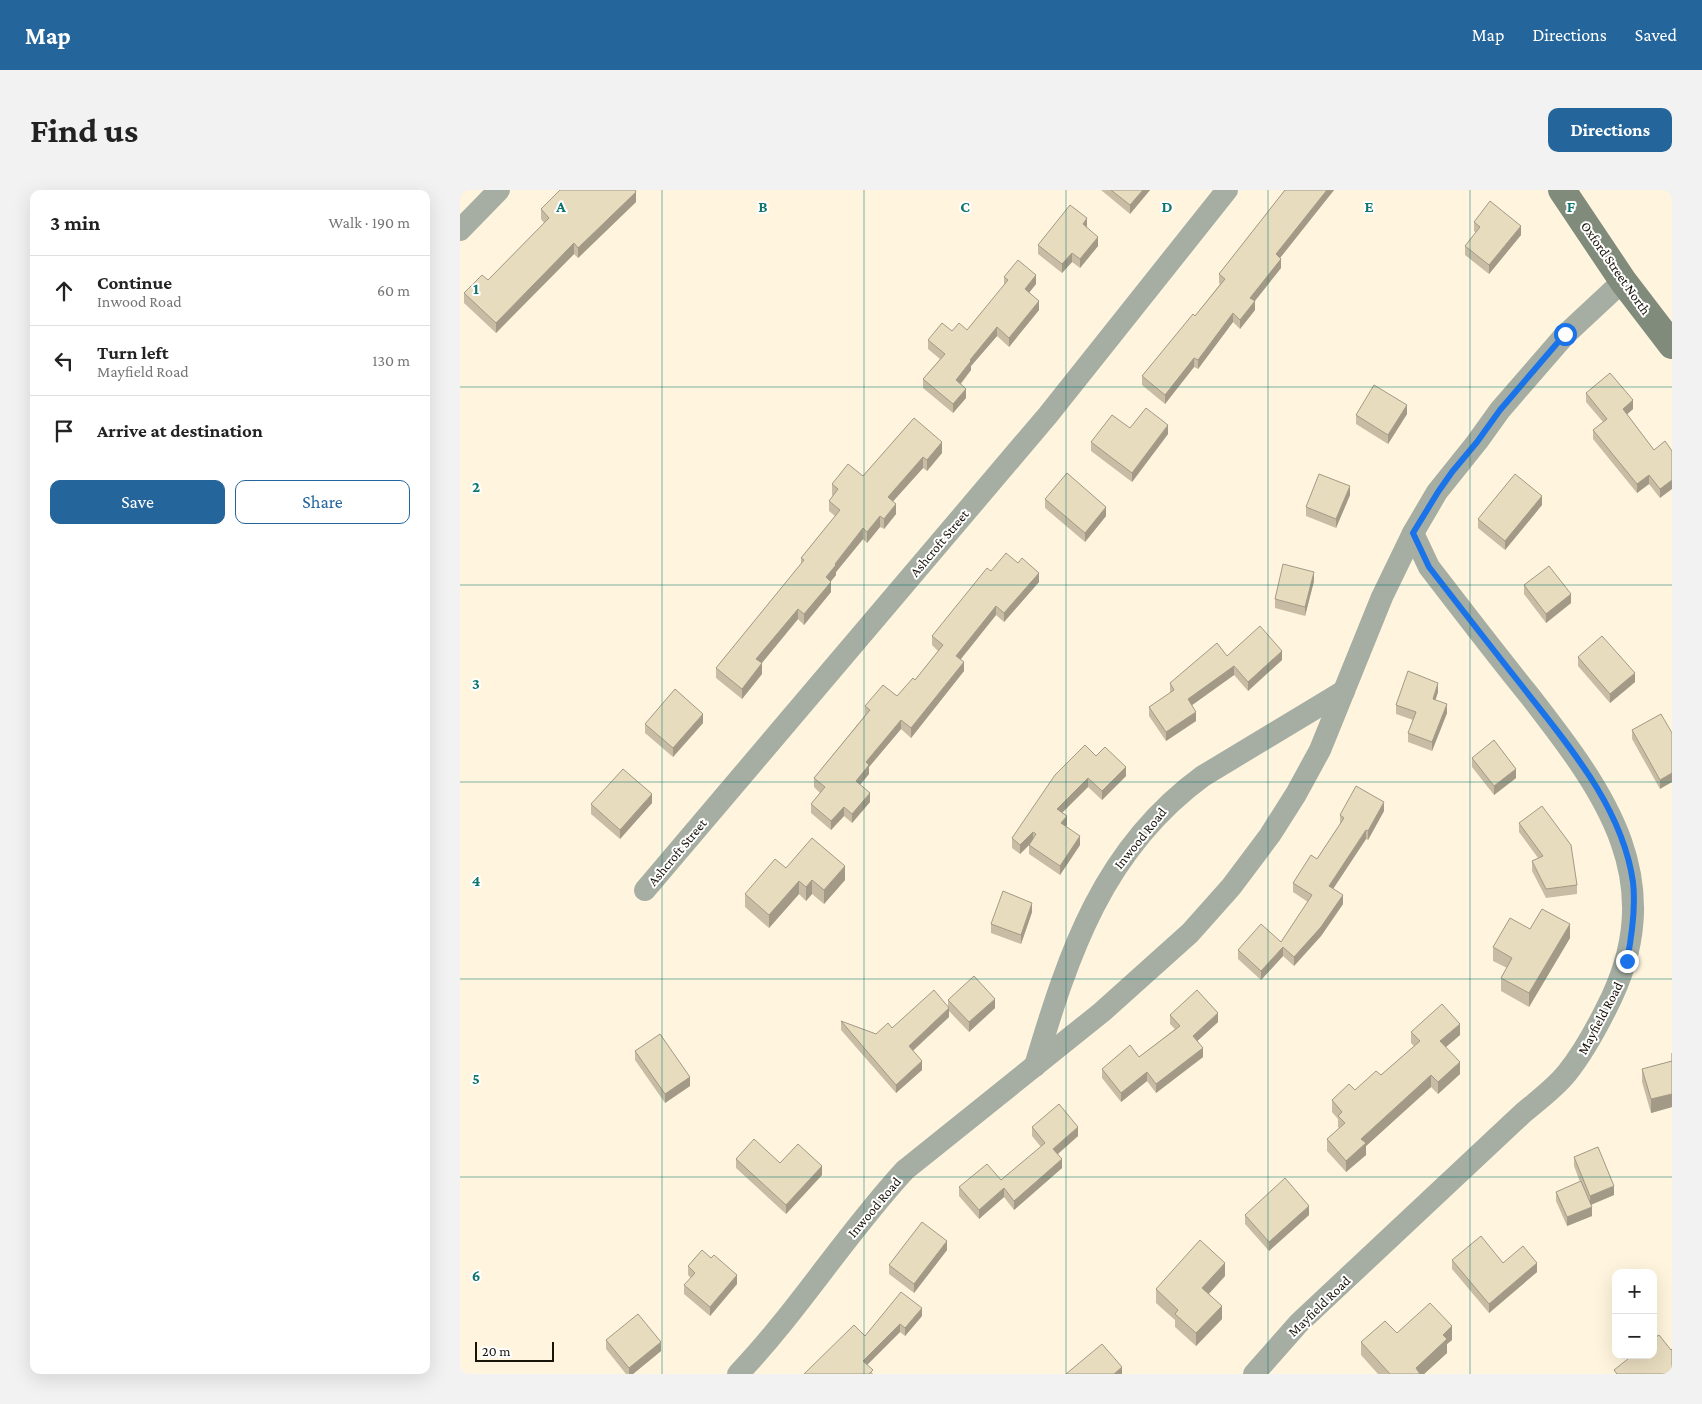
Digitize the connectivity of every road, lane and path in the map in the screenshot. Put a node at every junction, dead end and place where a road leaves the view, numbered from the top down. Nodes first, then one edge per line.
1 (499, 190) edge
2 (1227, 190) edge
3 (1562, 190) edge
4 (460, 230) edge
5 (1623, 281) junction
6 (1672, 344) edge
7 (1413, 533) junction
8 (1344, 691) junction
9 (645, 890) dead end
10 (1035, 1066) junction
11 (738, 1374) edge
12 (1254, 1374) edge

1 - 4 street
2 - 9 street, Ashcroft Street
3 - 5 main road, Oxford Street North
5 - 6 main road, Oxford Street North
5 - 7 street, Inwood Road
7 - 8 street, Inwood Road
7 - 12 street, Mayfield Road
8 - 10 street, Inwood Road
8 - 10 street, Inwood Road
10 - 11 street, Inwood Road

